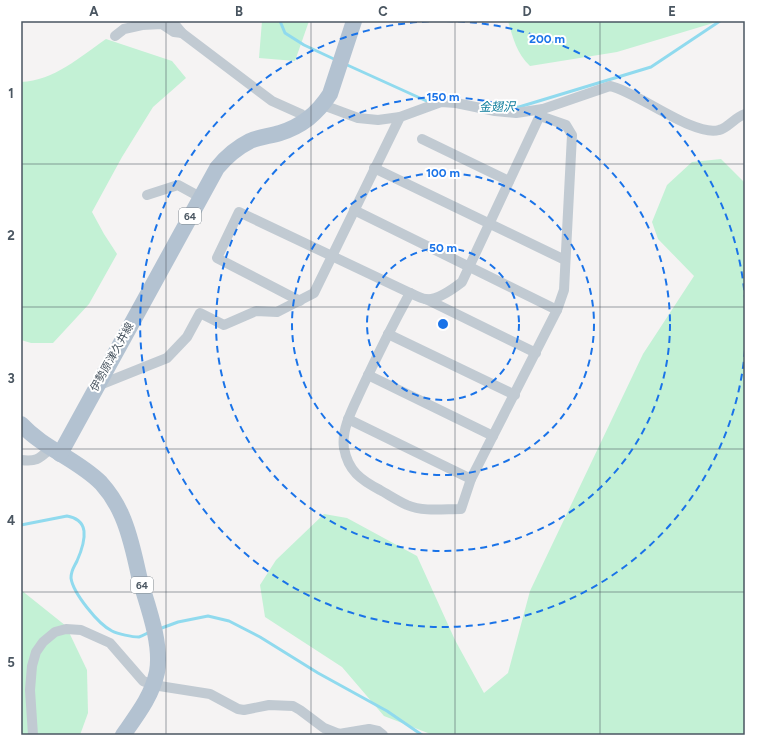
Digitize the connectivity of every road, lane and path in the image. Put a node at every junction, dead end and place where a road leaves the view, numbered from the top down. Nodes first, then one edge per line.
1 (172, 21) edge
2 (354, 21) edge
3 (182, 33) junction
4 (115, 36) dead end
5 (323, 105) junction
6 (542, 113) junction
7 (745, 114) edge
8 (400, 117) junction
9 (306, 120) junction
10 (422, 139) dead end
11 (374, 168) junction
12 (509, 181) junction
13 (147, 195) dead end
14 (200, 197) junction
15 (354, 210) junction
16 (490, 223) junction
17 (332, 256) junction
18 (565, 260) junction
19 (469, 266) junction
20 (410, 293) junction
21 (426, 299) junction
22 (300, 301) junction
23 (557, 310) junction
24 (388, 334) junction
25 (536, 354) junction
26 (368, 375) junction
27 (95, 387) junction
28 (515, 395) junction
29 (348, 419) junction
30 (21, 424) edge
31 (493, 436) junction
32 (55, 451) junction
33 (21, 460) edge
34 (471, 480) junction
35 (153, 684) junction
36 (33, 735) edge
37 (123, 735) edge
38 (383, 735) edge

1 - 3 street
2 - 5 main road, 伊勢原津久井線 / 64
3 - 4 street
3 - 9 street
5 - 8 street
5 - 9 main road, 伊勢原津久井線 / 64
6 - 7 street
6 - 8 street
6 - 12 street
6 - 18 street
8 - 11 street
9 - 14 main road, 伊勢原津久井線 / 64
10 - 12 street
11 - 15 street
11 - 16 street
12 - 16 street
13 - 14 street
14 - 27 main road, 伊勢原津久井線 / 64
15 - 17 street
15 - 19 street
16 - 18 street
16 - 19 street
17 - 20 street
17 - 22 street
17 - 22 street
18 - 23 street
19 - 21 street
19 - 23 street
20 - 21 street
20 - 24 street
21 - 25 street
22 - 27 street
23 - 25 street
24 - 26 street
24 - 28 street
25 - 28 street
26 - 29 street
26 - 31 street
27 - 32 main road, 伊勢原津久井線 / 64
28 - 31 street
29 - 34 street
29 - 34 street
30 - 32 main road
31 - 34 street
32 - 33 street
32 - 35 main road, 64
35 - 36 street
35 - 37 main road, 64
35 - 38 street

